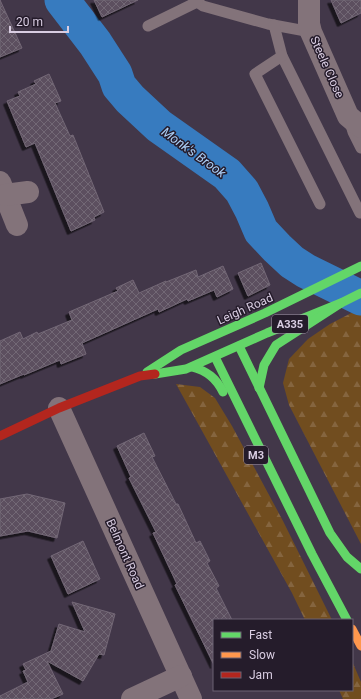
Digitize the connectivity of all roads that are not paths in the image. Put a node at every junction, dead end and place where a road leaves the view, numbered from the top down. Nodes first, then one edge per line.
1 (309, 0) edge
2 (195, 1) edge
3 (274, 25) junction
4 (148, 26) dead end
5 (311, 32) junction
6 (282, 56) junction
7 (355, 122) edge
8 (361, 148) edge
9 (2, 188) edge
10 (28, 192) dead end
11 (320, 204) dead end
12 (360, 213) dead end
13 (17, 225) dead end
14 (360, 267) edge
15 (361, 293) edge
16 (341, 303) junction
17 (224, 344) junction
18 (192, 367) junction
19 (140, 376) junction
20 (259, 388) junction
21 (59, 408) junction
22 (0, 436) edge
23 (312, 554) junction
24 (361, 569) edge
25 (346, 619) edge
26 (353, 631) edge
27 (361, 646) edge
28 (181, 676) junction
29 (132, 699) edge
30 (191, 699) edge

1 - 5 street, Steele Close
2 - 3 lane
2 - 4 lane
3 - 5 lane
3 - 6 lane
5 - 7 street, Steele Close
6 - 11 lane
6 - 12 lane
7 - 8 lane
9 - 10 street
9 - 13 street
14 - 17 main road, Leigh Road / A335
15 - 16 main road, Leigh Road / A335
16 - 17 main road, Leigh Road / A335
16 - 20 main road
17 - 18 main road, Leigh Road / A335
17 - 19 main road, Leigh Road / A335
17 - 20 main road, M3
17 - 23 main road, M3
18 - 19 main road, Leigh Road / A335
18 - 23 main road, M3
19 - 21 main road, Leigh Road / A335
20 - 24 main road, M3
21 - 22 main road, Leigh Road / A335
21 - 28 street, Belmont Road
23 - 25 main road, M3
26 - 27 main road
28 - 29 street
28 - 30 street, Belmont Road

